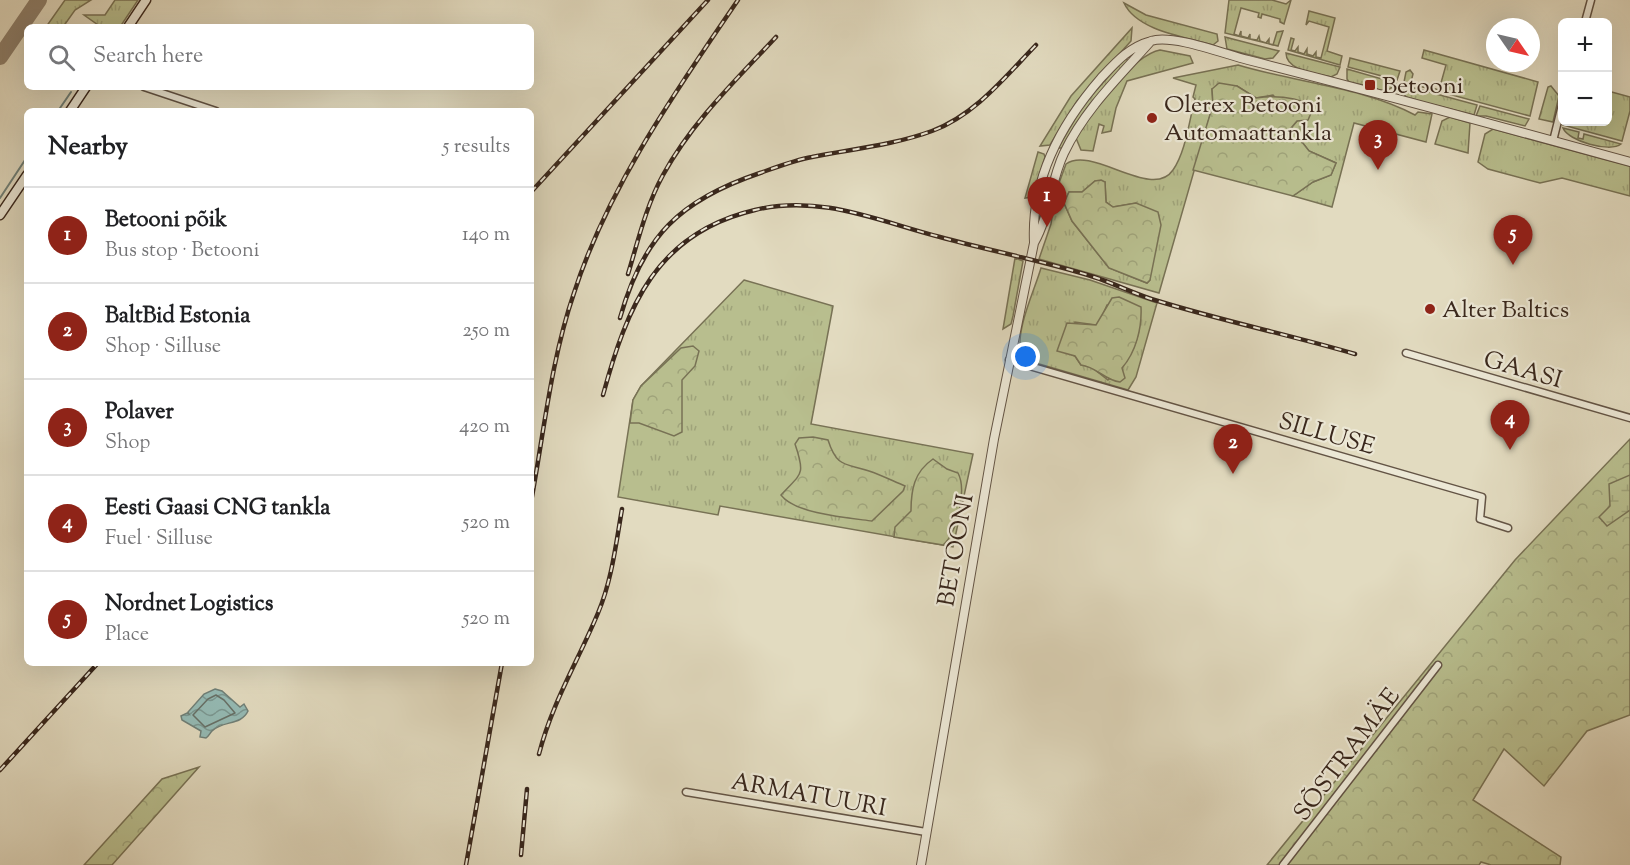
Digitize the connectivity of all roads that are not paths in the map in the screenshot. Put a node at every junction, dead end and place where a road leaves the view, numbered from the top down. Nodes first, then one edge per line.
1 (146, 0) edge
2 (1591, 0) edge
3 (1586, 18) edge
4 (130, 24) edge
5 (1151, 41) junction
6 (85, 90) edge
7 (153, 90) edge
8 (72, 108) edge
9 (207, 108) edge
10 (1558, 123) edge
11 (1553, 141) junction
12 (1630, 162) edge
13 (24, 179) edge
14 (0, 215) edge
15 (1034, 243) junction
16 (1406, 353) dead end
17 (1009, 360) junction
18 (1630, 418) edge
19 (1508, 528) dead end
20 (1438, 665) dead end
21 (686, 792) dead end
22 (926, 832) junction
23 (921, 865) edge
24 (1283, 865) edge

1 - 4 main road
2 - 3 street
5 - 11 street, BETOONI
5 - 15 street, BETOONI
5 - 15 street, BETOONI
6 - 8 main road
7 - 9 street
10 - 11 street
11 - 12 street, BETOONI
13 - 14 main road
15 - 17 street, BETOONI
16 - 18 street, GAASI
17 - 19 street, SILLUSE
17 - 22 street, BETOONI
20 - 24 street, SÕSTRAMÄE
21 - 22 street, ARMATUURI
22 - 23 street, BETOONI

